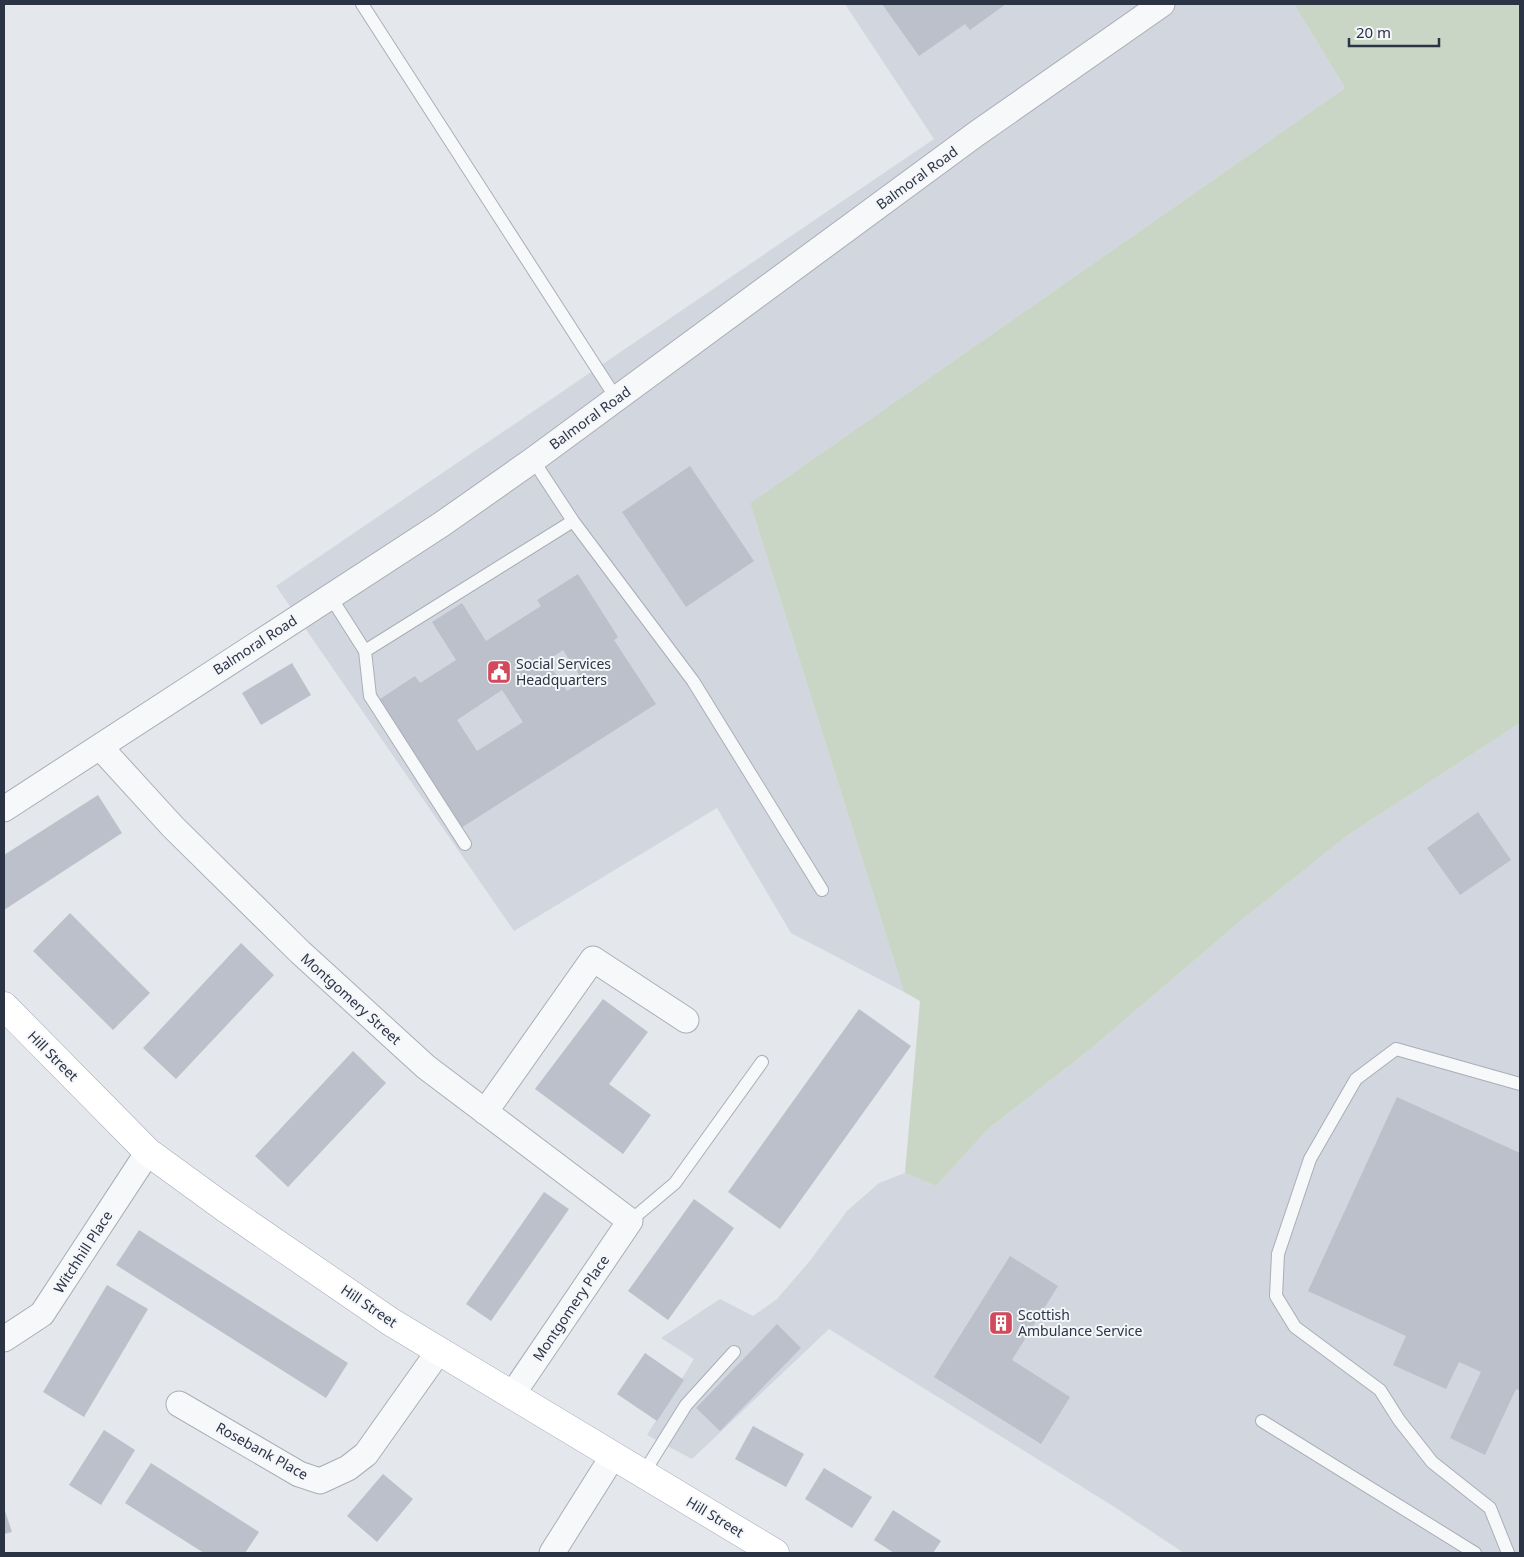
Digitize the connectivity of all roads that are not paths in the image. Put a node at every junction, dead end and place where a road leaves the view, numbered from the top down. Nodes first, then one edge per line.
1 (362, 4) edge
2 (1162, 4) edge
3 (616, 398) junction
4 (533, 460) junction
5 (573, 520) junction
6 (330, 596) junction
7 (365, 651) junction
8 (100, 747) junction
9 (4, 809) edge
10 (465, 844) dead end
11 (822, 890) dead end
12 (4, 1006) edge
13 (686, 1020) dead end
14 (762, 1062) dead end
15 (1520, 1084) edge
16 (486, 1112) junction
17 (148, 1152) junction
18 (630, 1221) junction
19 (4, 1339) edge
20 (439, 1351) junction
21 (734, 1352) dead end
22 (512, 1395) junction
23 (179, 1404) dead end
24 (1262, 1421) dead end
25 (613, 1456) junction
26 (643, 1474) junction
27 (552, 1553) edge
28 (776, 1553) edge
29 (1475, 1553) edge
30 (1508, 1553) edge

1 - 3 lane
2 - 3 street, Balmoral Road
3 - 4 street, Balmoral Road
4 - 5 lane
4 - 6 street, Balmoral Road
5 - 7 lane
5 - 11 lane
6 - 7 lane
6 - 8 street, Balmoral Road
7 - 10 lane
8 - 9 street, Balmoral Road
8 - 16 street, Montgomery Street
12 - 17 main road, Hill Street
13 - 16 street
14 - 18 lane
15 - 30 lane
16 - 18 street, Montgomery Street
17 - 19 street, Witchhill Place
17 - 20 main road, Hill Street
18 - 22 street, Montgomery Place
20 - 22 main road, Hill Street
20 - 23 street, Rosebank Place
21 - 26 lane
22 - 25 main road, Hill Street
24 - 29 lane
25 - 26 main road, Hill Street
25 - 27 street
26 - 28 main road, Hill Street

